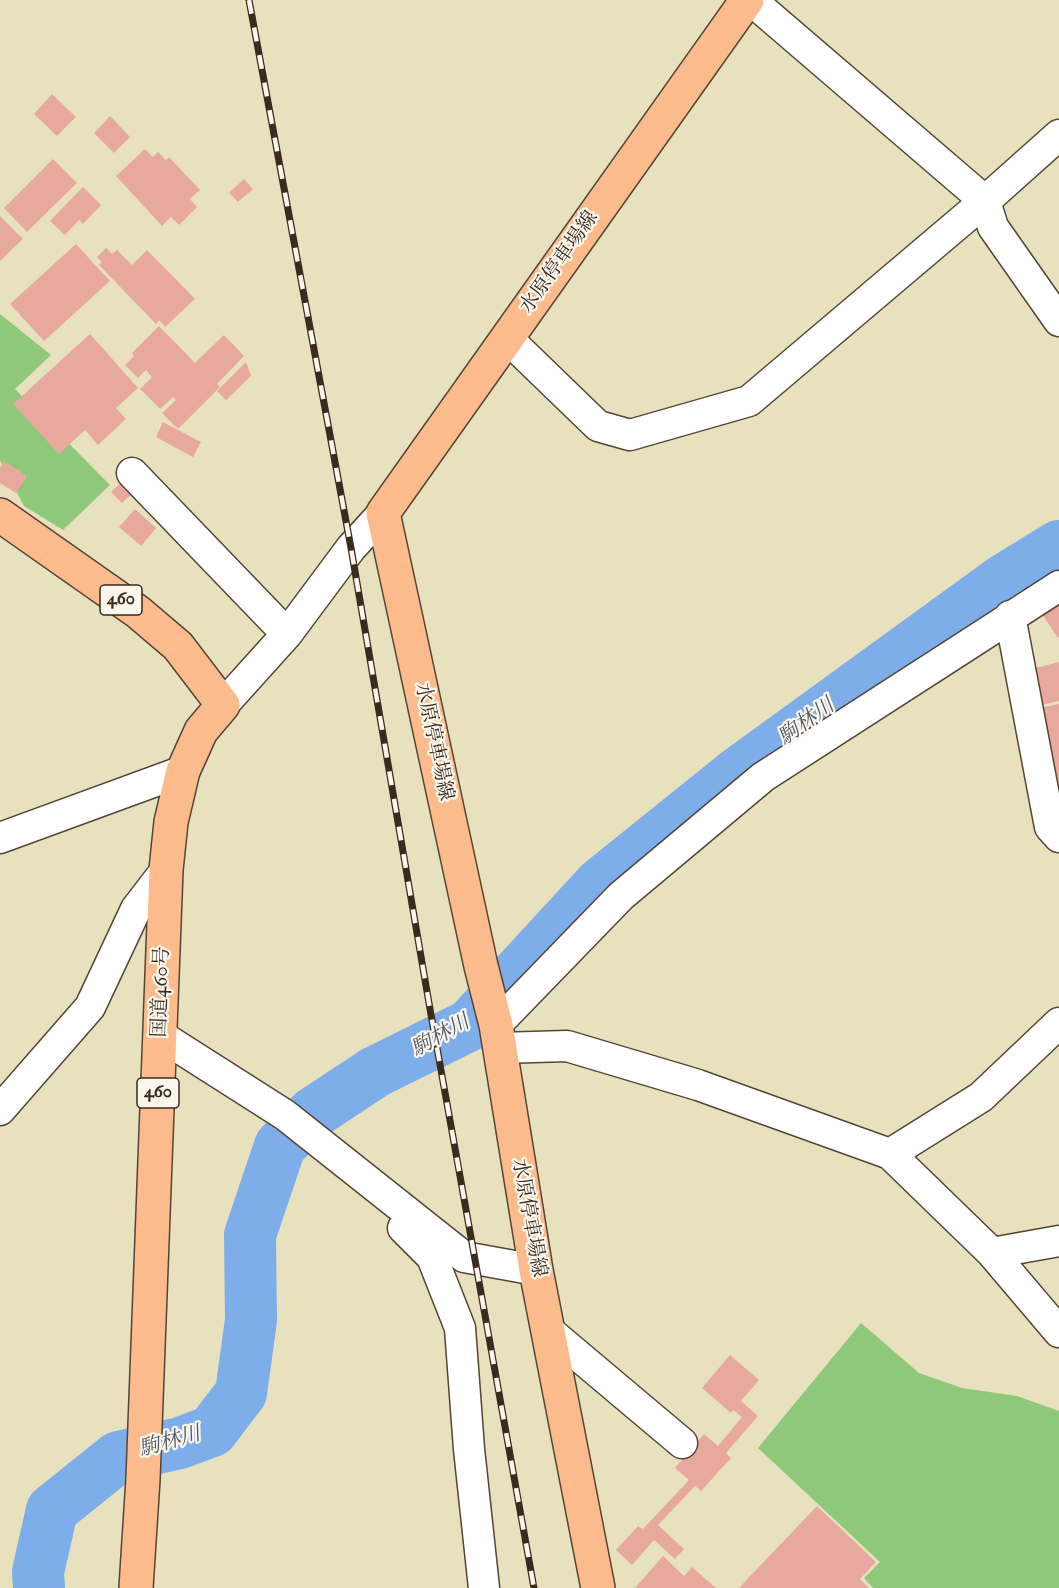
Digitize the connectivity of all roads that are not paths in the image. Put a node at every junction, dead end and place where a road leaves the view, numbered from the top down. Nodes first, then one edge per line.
1 (747, 0) edge
2 (751, 0) edge
3 (1059, 135) edge
4 (985, 201) junction
5 (1059, 321) edge
6 (507, 338) junction
7 (132, 473) dead end
8 (383, 513) junction
9 (0, 515) edge
10 (1059, 586) edge
11 (1010, 616) junction
12 (287, 634) junction
13 (223, 705) junction
14 (183, 771) junction
15 (1059, 837) edge
16 (0, 838) edge
17 (166, 870) junction
18 (1059, 1023) edge
19 (160, 1036) junction
20 (497, 1036) junction
21 (0, 1110) edge
22 (890, 1154) junction
23 (381, 1191) junction
24 (1059, 1241) edge
25 (992, 1253) junction
26 (536, 1270) junction
27 (549, 1331) junction
28 (1059, 1332) edge
29 (682, 1443) dead end
30 (136, 1588) edge
31 (484, 1588) edge
32 (598, 1588) edge

1 - 6 main road, 水原停車場線
2 - 4 street
3 - 4 street
4 - 5 street
4 - 6 street
6 - 8 main road, 水原停車場線
7 - 12 street
8 - 12 street
8 - 20 main road, 水原停車場線
9 - 13 main road, 460
10 - 11 street
11 - 15 street
11 - 20 street
12 - 13 street
13 - 14 main road, 国道460号 / 460
14 - 16 street
14 - 17 main road, 国道460号 / 460
17 - 19 main road, 国道460号 / 460
17 - 21 street
18 - 22 street
19 - 23 street
19 - 30 main road, 国道460号 / 460
20 - 22 street
20 - 26 main road, 水原停車場線
22 - 25 street
23 - 26 street
23 - 31 street
24 - 25 street
25 - 28 street
26 - 27 main road, 水原停車場線
27 - 29 street
27 - 32 main road, 水原停車場線

